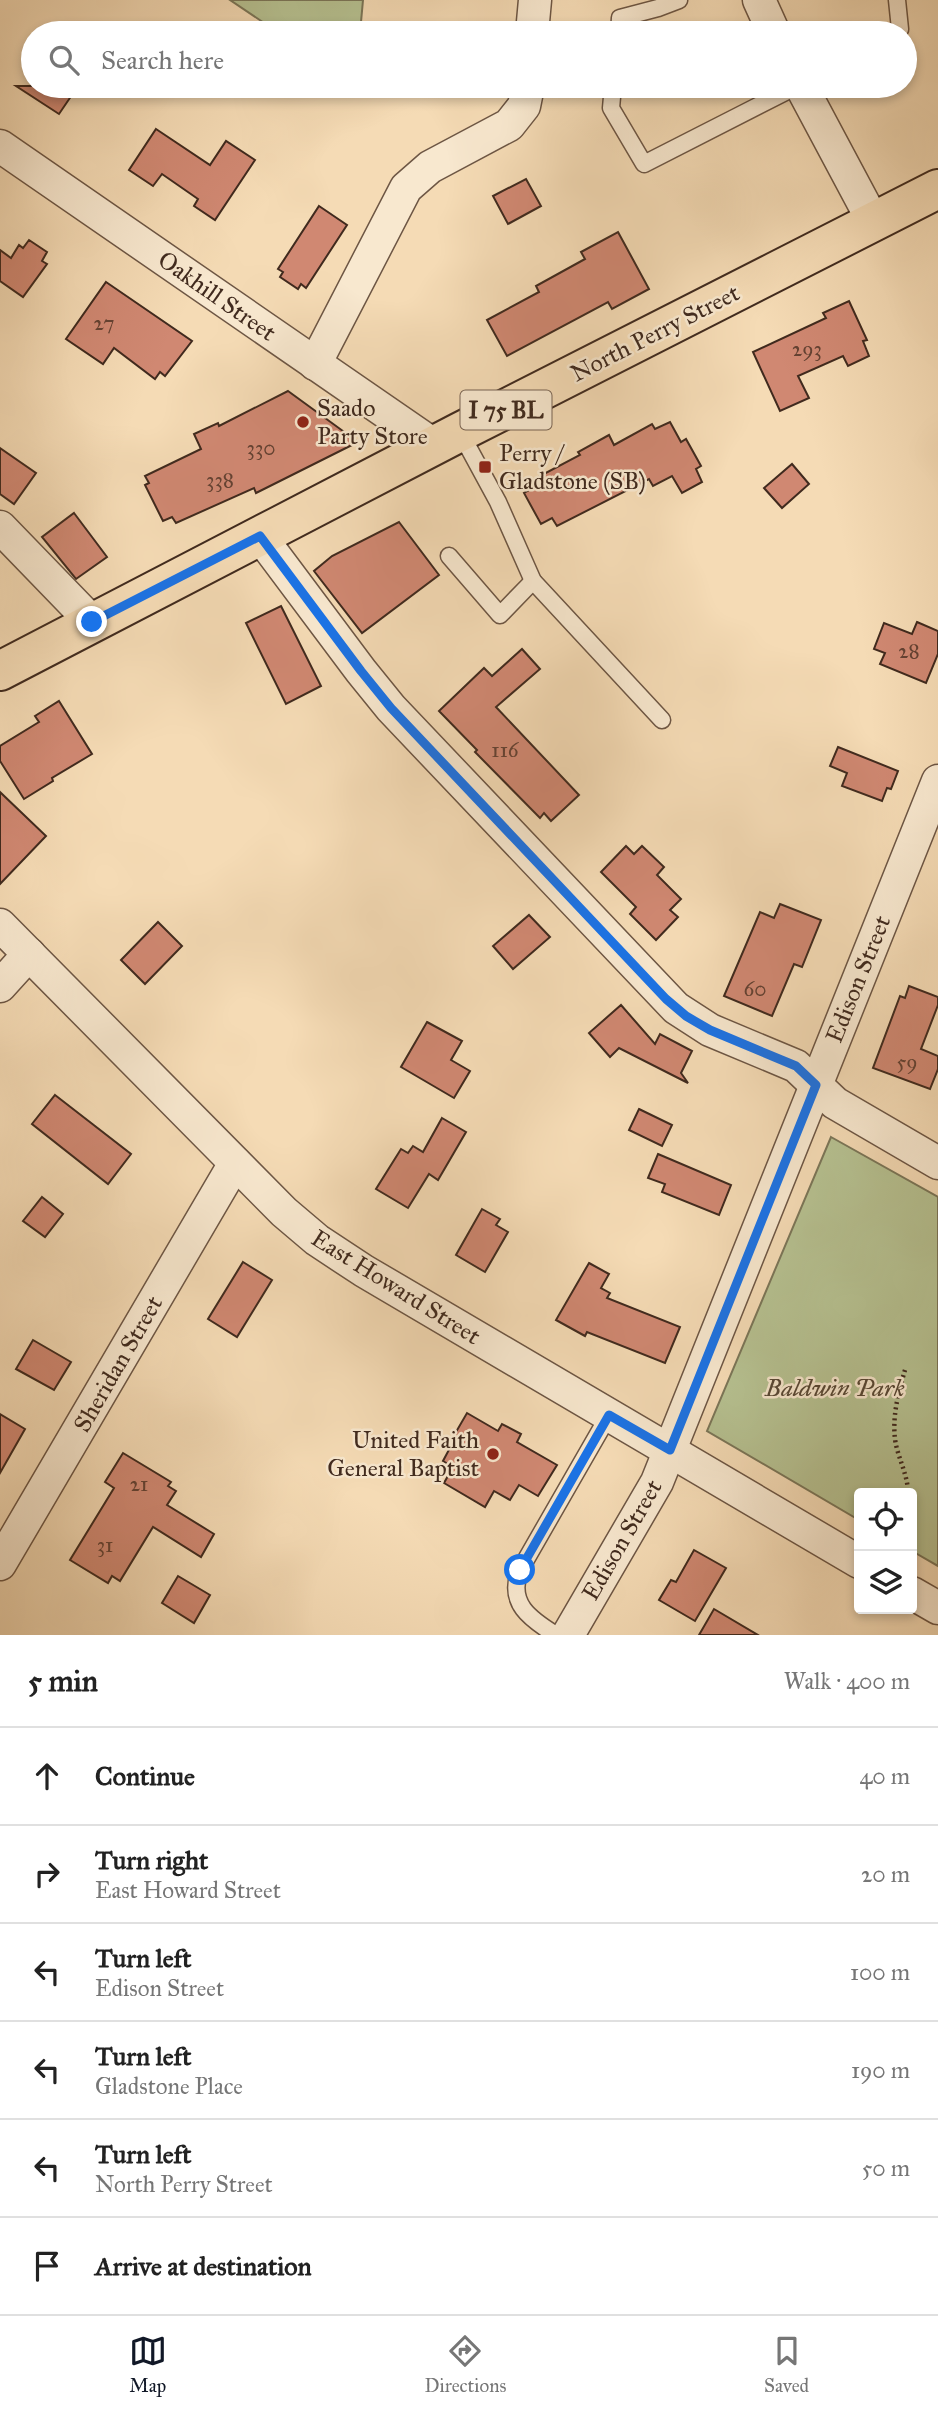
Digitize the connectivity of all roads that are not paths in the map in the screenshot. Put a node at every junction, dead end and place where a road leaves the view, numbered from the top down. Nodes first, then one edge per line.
1 (535, 0) edge
2 (679, 0) edge
3 (759, 0) edge
4 (897, 0) edge
5 (533, 21) edge
6 (620, 21) edge
7 (769, 21) edge
8 (899, 21) edge
9 (526, 98) edge
10 (612, 98) edge
11 (775, 98) edge
12 (806, 98) edge
13 (0, 146) edge
14 (935, 194) edge
15 (873, 221) junction
16 (315, 364) junction
17 (447, 439) junction
18 (0, 527) edge
19 (260, 536) junction
20 (449, 556) dead end
21 (533, 581) junction
22 (92, 622) junction
23 (0, 671) edge
24 (662, 720) dead end
25 (938, 780) edge
26 (0, 925) edge
27 (29, 954) junction
28 (0, 986) edge
29 (816, 1085) junction
30 (235, 1163) junction
31 (938, 1163) edge
32 (609, 1415) junction
33 (670, 1450) junction
34 (854, 1559) edge
35 (0, 1564) edge
36 (917, 1595) edge
37 (938, 1608) edge
38 (556, 1635) edge
39 (568, 1635) edge

1 - 5 street
2 - 6 lane
3 - 7 street
4 - 8 lane
9 - 16 street
10 - 11 lane
12 - 15 street
13 - 16 street, Oakhill Street
14 - 15 main road, North Perry Street / I 75 BL
15 - 17 main road, North Perry Street / I 75 BL
16 - 17 street, Oakhill Street
17 - 19 main road, North Perry Street / I 75 BL
17 - 21 lane
18 - 22 street
19 - 22 main road, North Perry Street / I 75 BL
19 - 29 street
20 - 21 lane
21 - 24 lane
22 - 23 main road, North Perry Street / I 75 BL
25 - 29 street, Edison Street
26 - 27 street, East Howard Street
27 - 28 street
27 - 30 street, East Howard Street
29 - 31 street
29 - 33 street, Edison Street
30 - 32 street, East Howard Street
30 - 35 street, Sheridan Street
32 - 33 street, East Howard Street
32 - 38 lane
33 - 34 street, East Howard Street
33 - 39 street, Edison Street
36 - 37 street

